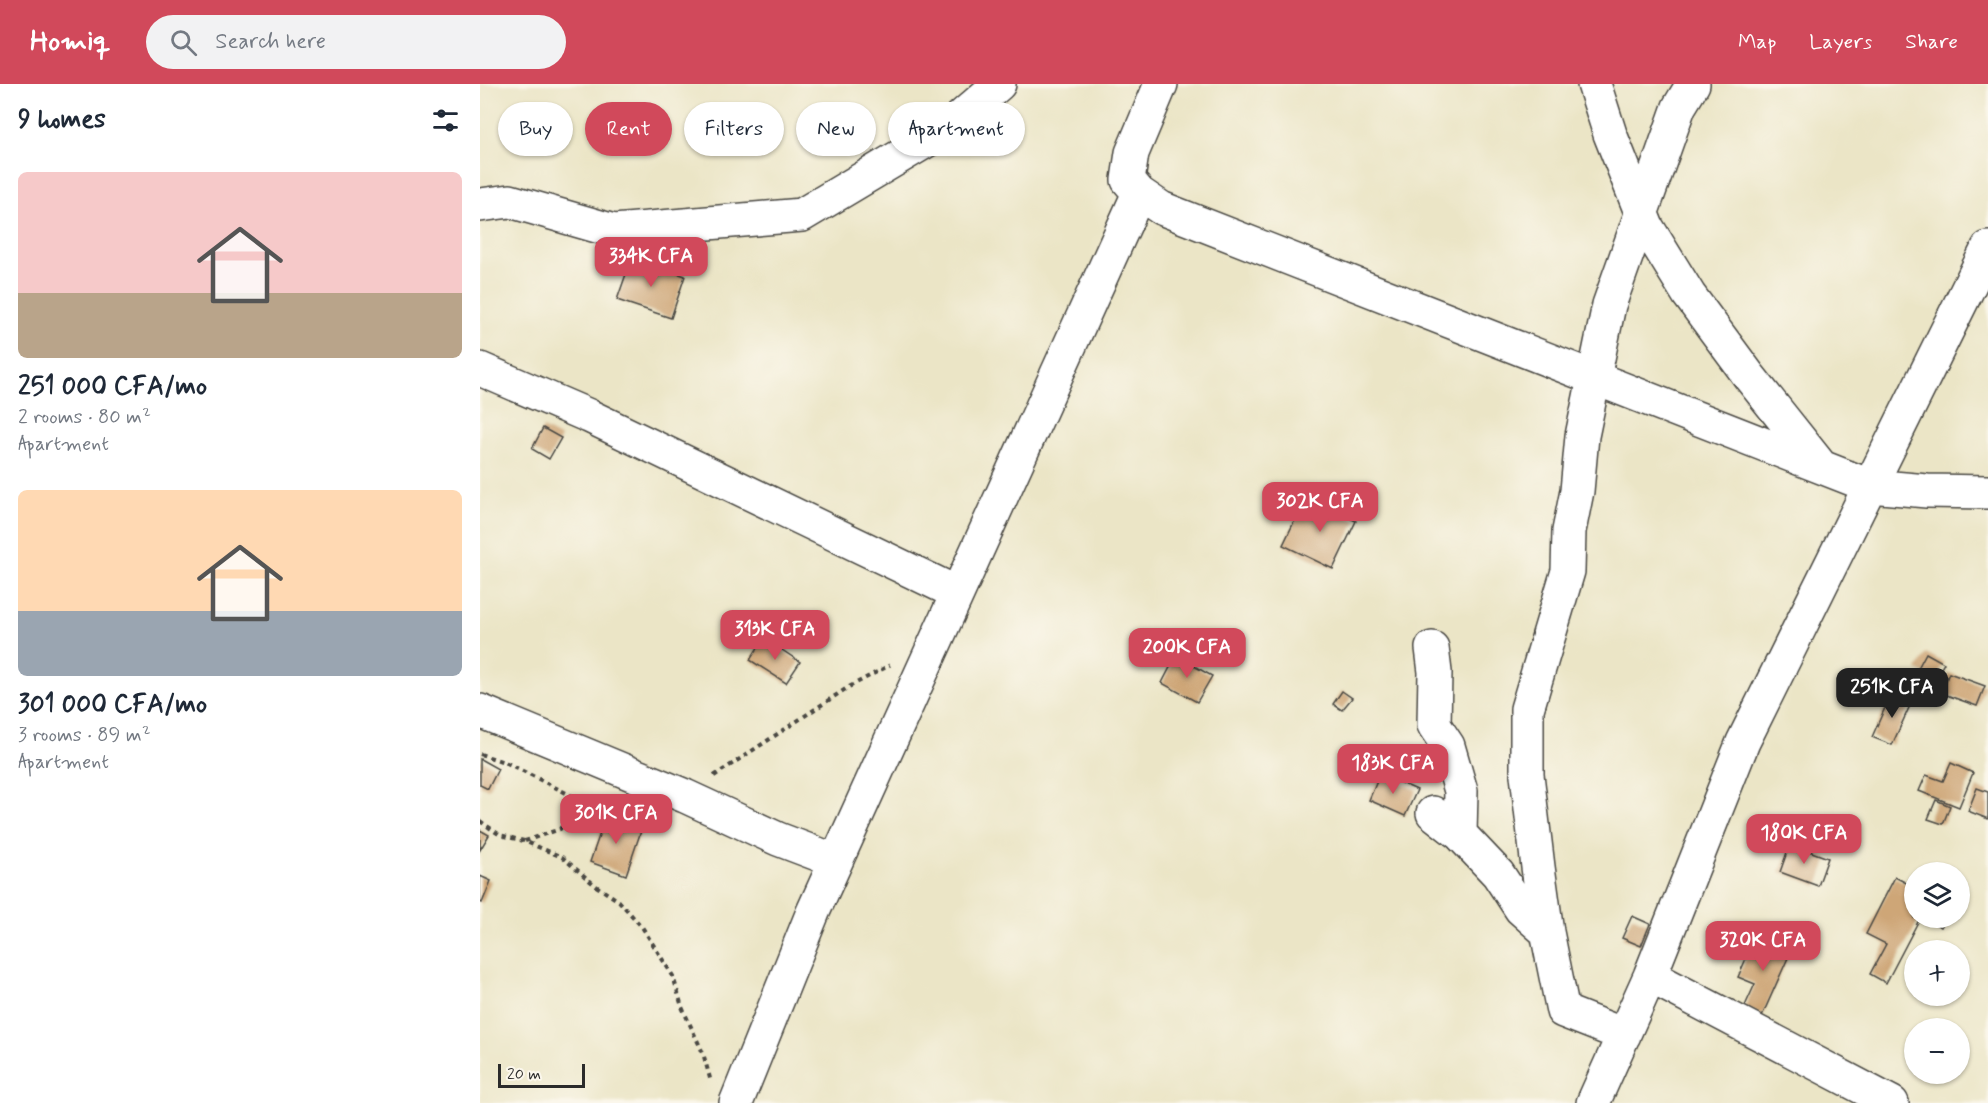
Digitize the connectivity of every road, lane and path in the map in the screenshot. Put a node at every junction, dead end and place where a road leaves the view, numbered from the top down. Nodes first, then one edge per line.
1 (999, 84) edge
2 (1161, 84) edge
3 (1594, 84) edge
4 (1693, 84) edge
5 (1139, 193) junction
6 (480, 205) edge
7 (1641, 210) junction
8 (1988, 248) edge
9 (480, 369) edge
10 (1594, 378) junction
11 (1821, 467) junction
12 (1870, 486) junction
13 (1988, 492) edge
14 (957, 593) junction
15 (1432, 648) dead end
16 (930, 653) junction
17 (480, 711) edge
18 (480, 754) edge
19 (685, 796) junction
20 (580, 800) junction
21 (635, 806) dead end
22 (1433, 813) dead end
23 (480, 821) edge
24 (1460, 834) junction
25 (524, 841) junction
26 (836, 861) junction
27 (1547, 932) junction
28 (1650, 976) junction
29 (1623, 1035) junction
30 (724, 1093) edge
31 (1593, 1103) edge
32 (1892, 1103) edge

1 - 6 street
2 - 5 street
3 - 7 street
4 - 7 street
5 - 10 street
5 - 14 street
7 - 10 street
7 - 11 street
8 - 12 street
9 - 14 street
10 - 11 street
10 - 27 street
11 - 12 street
12 - 13 street
12 - 28 street
14 - 16 street
15 - 24 street
16 - 19 path
16 - 26 street
17 - 19 street
18 - 20 path
19 - 26 street
20 - 21 path
20 - 25 path
22 - 24 street
23 - 25 path
24 - 27 street
25 - 30 path
26 - 30 street
27 - 29 street
28 - 29 street
28 - 32 street
29 - 31 street

